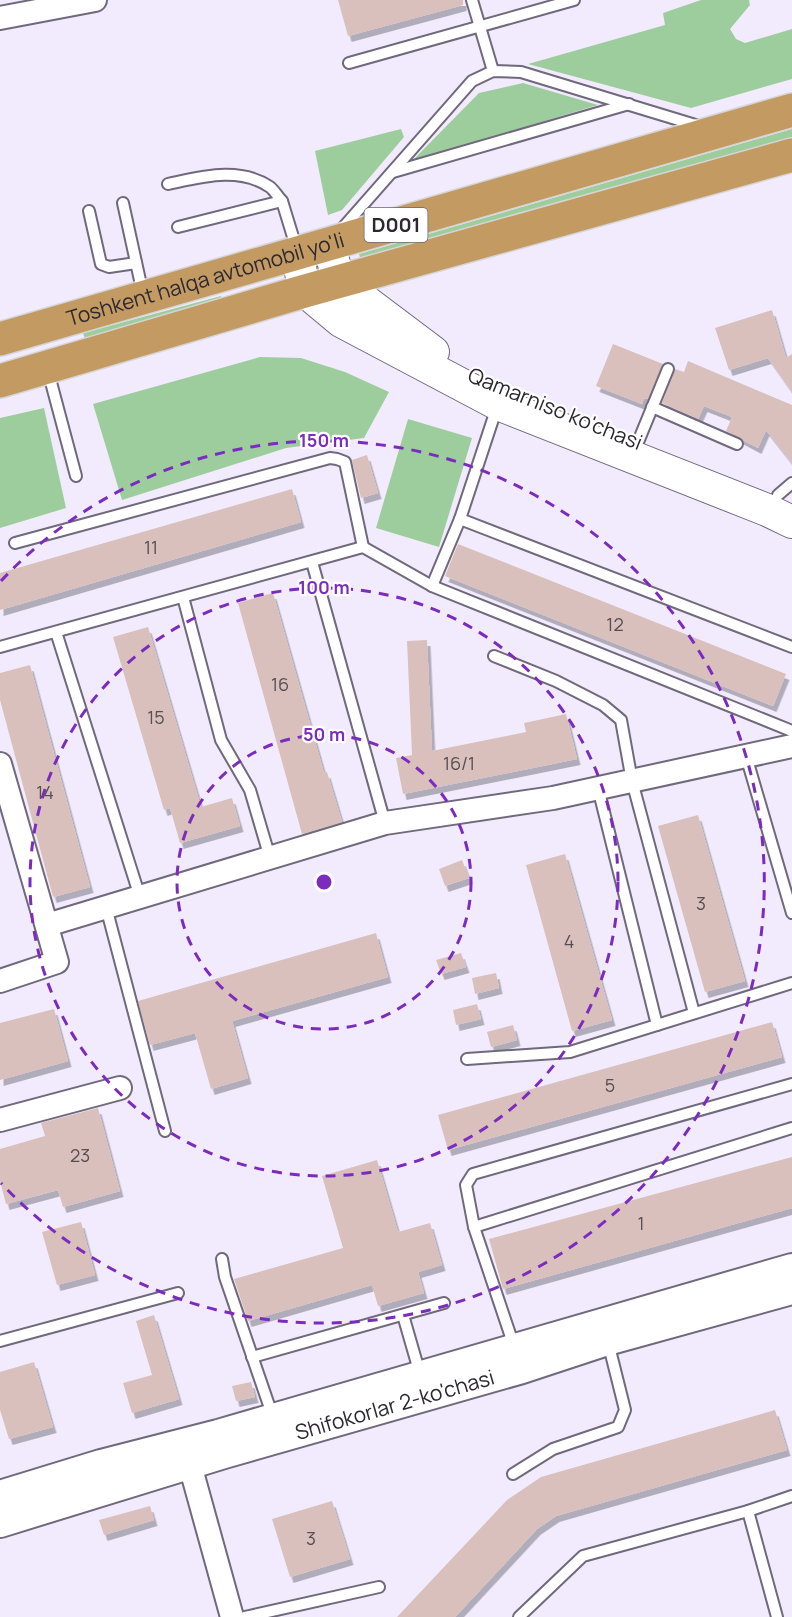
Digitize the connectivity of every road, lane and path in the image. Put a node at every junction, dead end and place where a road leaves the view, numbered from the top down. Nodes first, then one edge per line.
1 (95, 0) edge
2 (472, 0) edge
3 (574, 0) edge
4 (0, 18) edge
5 (480, 26) junction
6 (349, 63) dead end
7 (493, 71) junction
8 (628, 104) junction
9 (792, 110) edge
10 (718, 131) junction
11 (781, 162) edge
12 (393, 172) junction
13 (168, 184) dead end
14 (282, 201) junction
15 (123, 203) dead end
16 (89, 211) dead end
17 (178, 227) dead end
18 (313, 249) junction
19 (136, 262) junction
20 (340, 282) junction
21 (305, 291) junction
22 (143, 298) junction
23 (56, 322) junction
24 (0, 339) edge
25 (57, 365) junction
26 (668, 369) dead end
27 (0, 381) edge
28 (500, 397) junction
29 (652, 407) junction
30 (638, 441) junction
31 (737, 444) dead end
32 (76, 476) dead end
33 (787, 494) edge
34 (460, 519) junction
35 (792, 522) edge
36 (15, 543) dead end
37 (363, 547) junction
38 (312, 562) junction
39 (432, 585) junction
40 (183, 597) junction
41 (56, 632) junction
42 (0, 647) edge
43 (792, 647) edge
44 (494, 656) dead end
45 (792, 731) edge
46 (792, 746) edge
47 (746, 756) junction
48 (0, 764) edge
49 (632, 781) junction
50 (598, 788) junction
51 (6, 810) edge
52 (385, 823) junction
53 (270, 858) junction
54 (140, 897) junction
55 (106, 907) junction
56 (792, 913) edge
57 (46, 925) junction
58 (0, 981) edge
59 (792, 983) edge
60 (694, 1013) junction
61 (657, 1025) junction
62 (467, 1059) dead end
63 (792, 1084) edge
64 (120, 1088) dead end
65 (0, 1120) edge
66 (792, 1128) edge
67 (165, 1131) dead end
68 (474, 1227) junction
69 (222, 1259) dead end
70 (792, 1268) edge
71 (792, 1290) edge
72 (178, 1293) dead end
73 (444, 1303) dead end
74 (403, 1315) junction
75 (0, 1341) edge
76 (607, 1341) junction
77 (252, 1358) junction
78 (518, 1359) junction
79 (420, 1374) junction
80 (273, 1417) junction
81 (190, 1465) junction
82 (513, 1474) dead end
83 (0, 1495) edge
84 (792, 1496) edge
85 (748, 1511) junction
86 (0, 1523) edge
87 (379, 1587) dead end
88 (232, 1617) edge
89 (244, 1617) edge
90 (519, 1617) edge
91 (777, 1617) edge

1 - 4 street
2 - 5 lane
3 - 5 lane
5 - 6 lane
5 - 7 lane
7 - 8 lane
7 - 12 lane
8 - 10 lane
8 - 12 lane
9 - 10 highway, Toshkent halqa avtomobil yo'li / D001
10 - 18 highway, Toshkent halqa avtomobil yo'li / D001
11 - 20 highway, Toshkent halqa avtomobil yo'li / D001
12 - 18 lane
13 - 14 lane
14 - 17 lane
14 - 18 lane
15 - 19 lane
16 - 19 lane
18 - 20 main road
18 - 21 main road
18 - 22 highway, Toshkent halqa avtomobil yo'li / D001
19 - 22 lane
20 - 21 highway, Toshkent halqa avtomobil yo'li / D001
20 - 28 main road, Qamarniso ko'chasi
21 - 25 highway, Toshkent halqa avtomobil yo'li / D001
21 - 28 main road, Qamarniso ko'chasi
22 - 23 highway, Toshkent halqa avtomobil yo'li / D001
23 - 24 highway, Toshkent halqa avtomobil yo'li / D001
23 - 25 highway
25 - 27 highway, Toshkent halqa avtomobil yo'li / D001
25 - 32 lane
26 - 29 lane
28 - 30 main road, Qamarniso ko'chasi
28 - 34 lane
28 - 35 main road, Qamarniso ko'chasi
29 - 30 lane
29 - 31 lane
30 - 33 main road, Qamarniso ko'chasi
34 - 39 lane
34 - 43 lane
36 - 37 lane
37 - 38 lane
37 - 39 lane
38 - 40 lane
38 - 52 lane
39 - 45 lane
40 - 41 lane
40 - 53 lane
41 - 42 lane
41 - 54 lane
44 - 49 lane
46 - 47 street
47 - 49 street
47 - 56 lane
48 - 51 street
49 - 50 street
49 - 60 lane
50 - 52 street
50 - 61 lane
51 - 57 street
52 - 53 street
53 - 54 street
54 - 55 street
55 - 57 street
55 - 67 lane
57 - 58 street
59 - 60 lane
60 - 61 lane
61 - 62 lane
63 - 68 lane
64 - 65 street
66 - 68 lane
68 - 78 lane
69 - 77 lane
70 - 78 street, Shifokorlar 2-ko'chasi
71 - 76 street, Shifokorlar 2-ko'chasi
72 - 75 lane
73 - 74 lane
74 - 77 lane
74 - 79 lane
76 - 78 street, Shifokorlar 2-ko'chasi
76 - 82 lane
77 - 80 lane
78 - 79 street, Shifokorlar 2-ko'chasi
78 - 81 street, Shifokorlar 2-ko'chasi
79 - 80 street, Shifokorlar 2-ko'chasi
80 - 83 street, Shifokorlar 2-ko'chasi
81 - 86 street, Shifokorlar 2-ko'chasi
81 - 88 street
84 - 85 lane
85 - 90 lane
85 - 91 lane
87 - 89 lane

